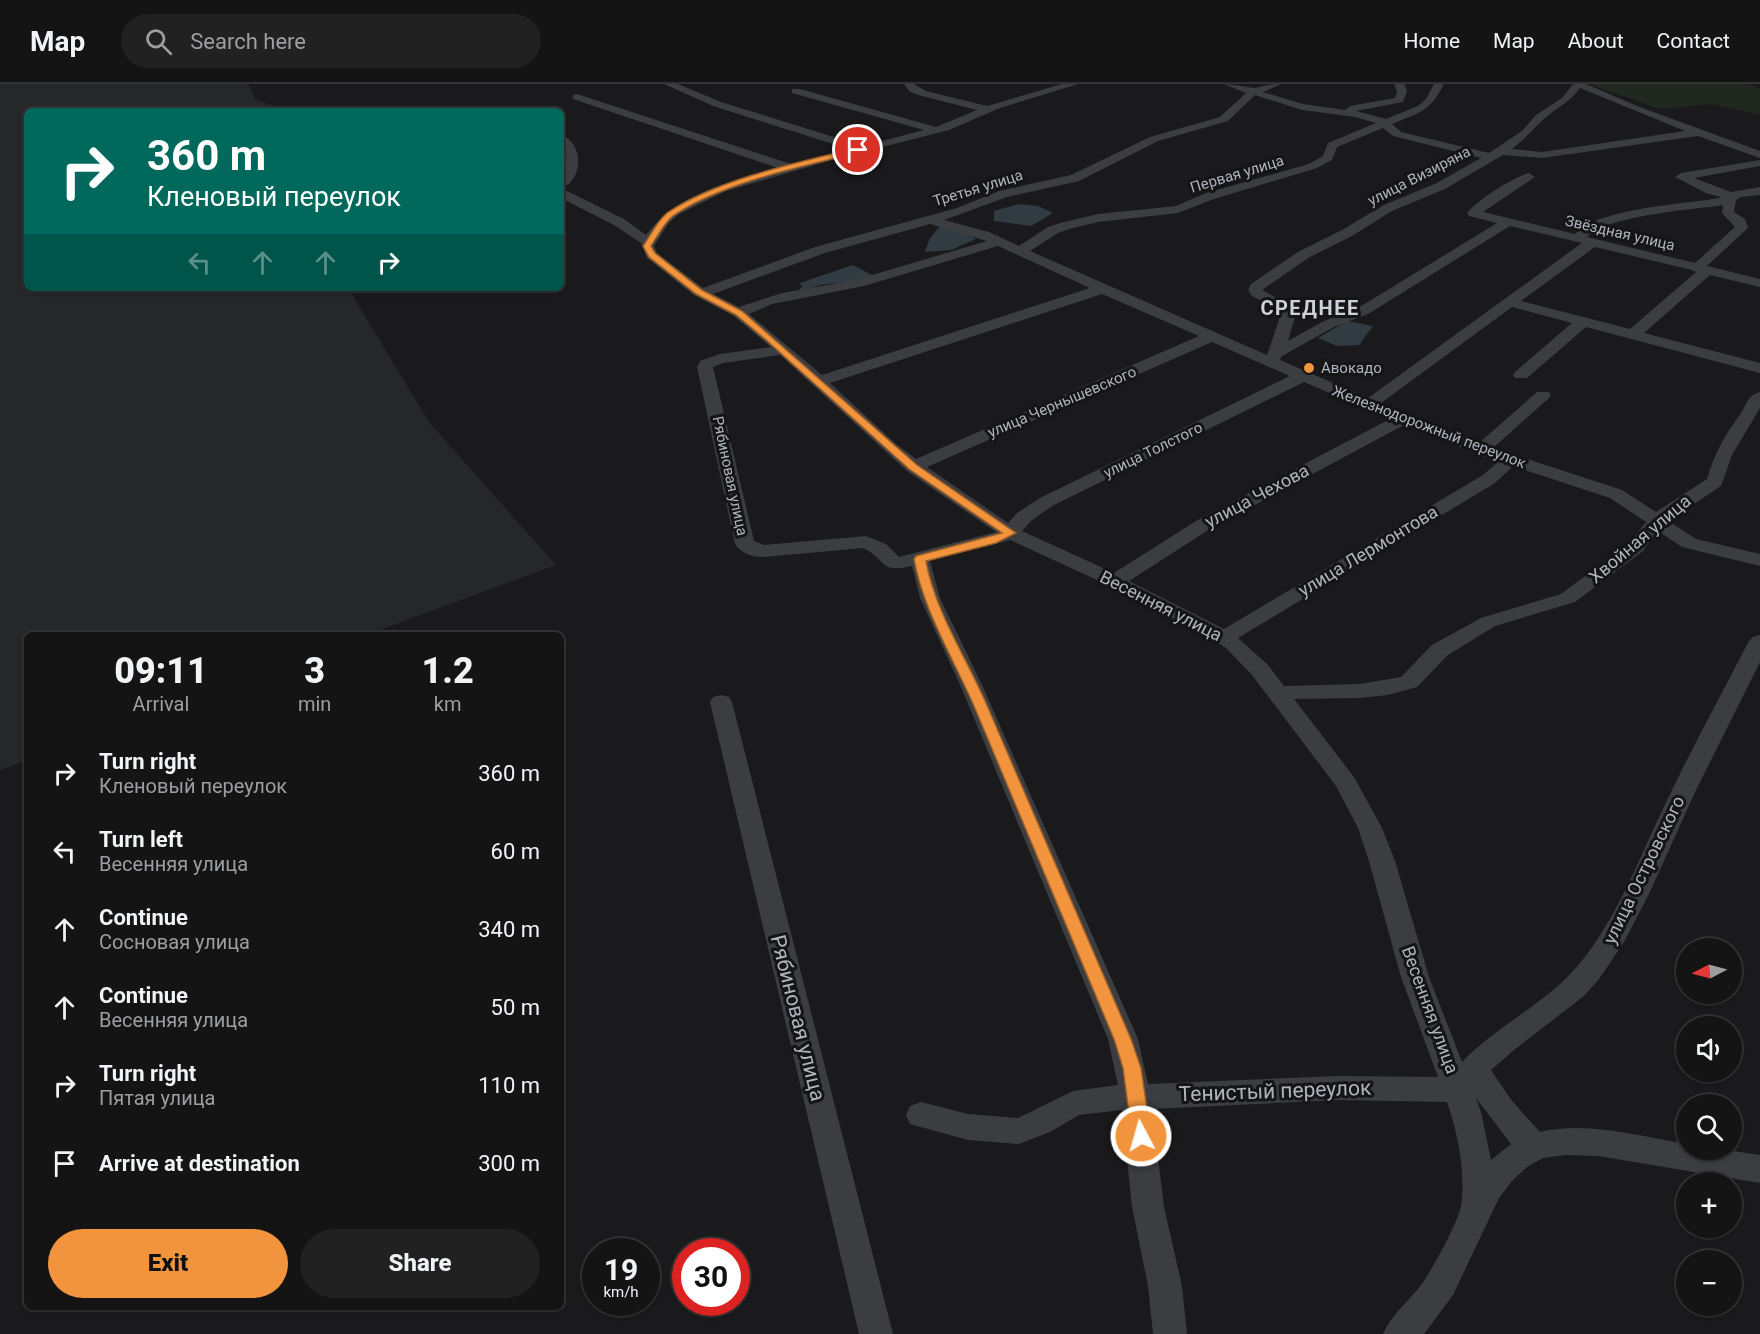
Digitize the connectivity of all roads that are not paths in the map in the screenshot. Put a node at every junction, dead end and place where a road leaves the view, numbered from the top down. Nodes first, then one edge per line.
1 (669, 84) edge
2 (909, 84) edge
3 (1073, 84) edge
4 (1229, 84) edge
5 (1276, 84) edge
6 (1399, 84) edge
7 (1439, 84) edge
8 (1578, 84) edge
9 (796, 91) dead end
10 (1252, 92) junction
11 (577, 98) dead end
12 (989, 110) junction
13 (1334, 111) junction
14 (1385, 123) junction
15 (937, 131) junction
16 (1700, 132) junction
17 (564, 140) edge
18 (862, 150) junction
19 (1496, 154) junction
20 (1760, 155) edge
21 (1760, 163) edge
22 (790, 168) junction
23 (1529, 177) dead end
24 (564, 181) edge
25 (1760, 191) edge
26 (564, 194) edge
27 (1731, 196) junction
28 (1760, 203) edge
29 (931, 220) junction
30 (1507, 222) junction
31 (648, 242) junction
32 (1001, 242) junction
33 (1584, 242) junction
34 (1020, 251) junction
35 (1702, 269) junction
36 (1760, 283) edge
37 (1103, 289) junction
38 (702, 293) junction
39 (1509, 302) junction
40 (739, 313) junction
41 (1582, 322) junction
42 (1632, 335) junction
43 (1212, 336) junction
44 (784, 350) junction
45 (1273, 357) junction
46 (1760, 368) edge
47 (1521, 375) dead end
48 (1302, 376) junction
49 (819, 381) junction
50 (1543, 395) dead end
51 (1760, 397) edge
52 (1368, 405) junction
53 (1403, 419) junction
54 (1481, 450) junction
55 (1508, 459) junction
56 (913, 467) junction
57 (1656, 521) junction
58 (1011, 533) junction
59 (1760, 560) edge
60 (907, 561) junction
61 (1115, 581) junction
62 (1224, 638) junction
63 (1760, 641) edge
64 (1279, 693) junction
65 (721, 702) dead end
66 (1466, 1079) junction
67 (1137, 1096) junction
68 (921, 1115) dead end
69 (1535, 1147) junction
70 (1760, 1169) edge
71 (1477, 1207) junction
72 (876, 1334) edge
73 (1170, 1334) edge
74 (1400, 1334) edge

1 - 18 street
2 - 12 street
3 - 12 street
4 - 10 street
5 - 10 street
6 - 13 street
7 - 14 street, Первая улица
8 - 16 street
8 - 19 street
9 - 15 street
10 - 13 street
10 - 29 street, Третья улица
11 - 22 street
12 - 15 street
13 - 14 street
14 - 19 street
14 - 34 street, Первая улица
15 - 18 street
16 - 19 street
16 - 20 street
17 - 24 street
18 - 22 street
19 - 45 street, улица Визиряна
21 - 27 street
22 - 31 street
23 - 30 street, Звёздная улица
25 - 27 street
26 - 31 street
27 - 28 street
27 - 33 street
27 - 35 street
29 - 32 street, Железнодорожный переулок
29 - 38 street, Третья улица
30 - 33 street, Звёздная улица
30 - 45 street
31 - 38 street
32 - 34 street, Железнодорожный переулок
32 - 40 street
33 - 35 street, Звёздная улица
33 - 39 street
34 - 37 street, Железнодорожный переулок
35 - 36 street, Звёздная улица
35 - 42 street
37 - 43 street, Железнодорожный переулок
37 - 49 street
38 - 40 street, Весенняя улица
39 - 41 street
39 - 52 street
40 - 44 street, Весенняя улица
41 - 42 street
41 - 47 street
42 - 46 street
43 - 45 street, Железнодорожный переулок
43 - 56 street, улица Чернышевского
44 - 49 street, Весенняя улица
44 - 60 street, Рябиновая улица
45 - 48 street, Железнодорожный переулок
48 - 52 street, Железнодорожный переулок
48 - 58 street, улица Толстого
49 - 56 street, Весенняя улица
50 - 54 street
51 - 57 street, Хвойная улица
52 - 53 street, Железнодорожный переулок
53 - 54 street, Железнодорожный переулок
53 - 61 street, улица Чехова
54 - 55 street, Железнодорожный переулок
55 - 57 street, Железнодорожный переулок
55 - 62 street, улица Лермонтова
56 - 58 street, Весенняя улица
57 - 59 street, Железнодорожный переулок
57 - 64 street, Хвойная улица
58 - 60 street
58 - 61 street, Весенняя улица
60 - 67 street
61 - 62 street, Весенняя улица
62 - 64 street, Весенняя улица
63 - 66 street, улица Островского
64 - 66 street, Весенняя улица
65 - 72 street, Рябиновая улица
66 - 67 street, Тенистый переулок
66 - 69 street
66 - 71 street
67 - 68 street, Тенистый переулок
67 - 73 street
69 - 70 street
69 - 71 street
71 - 74 street

